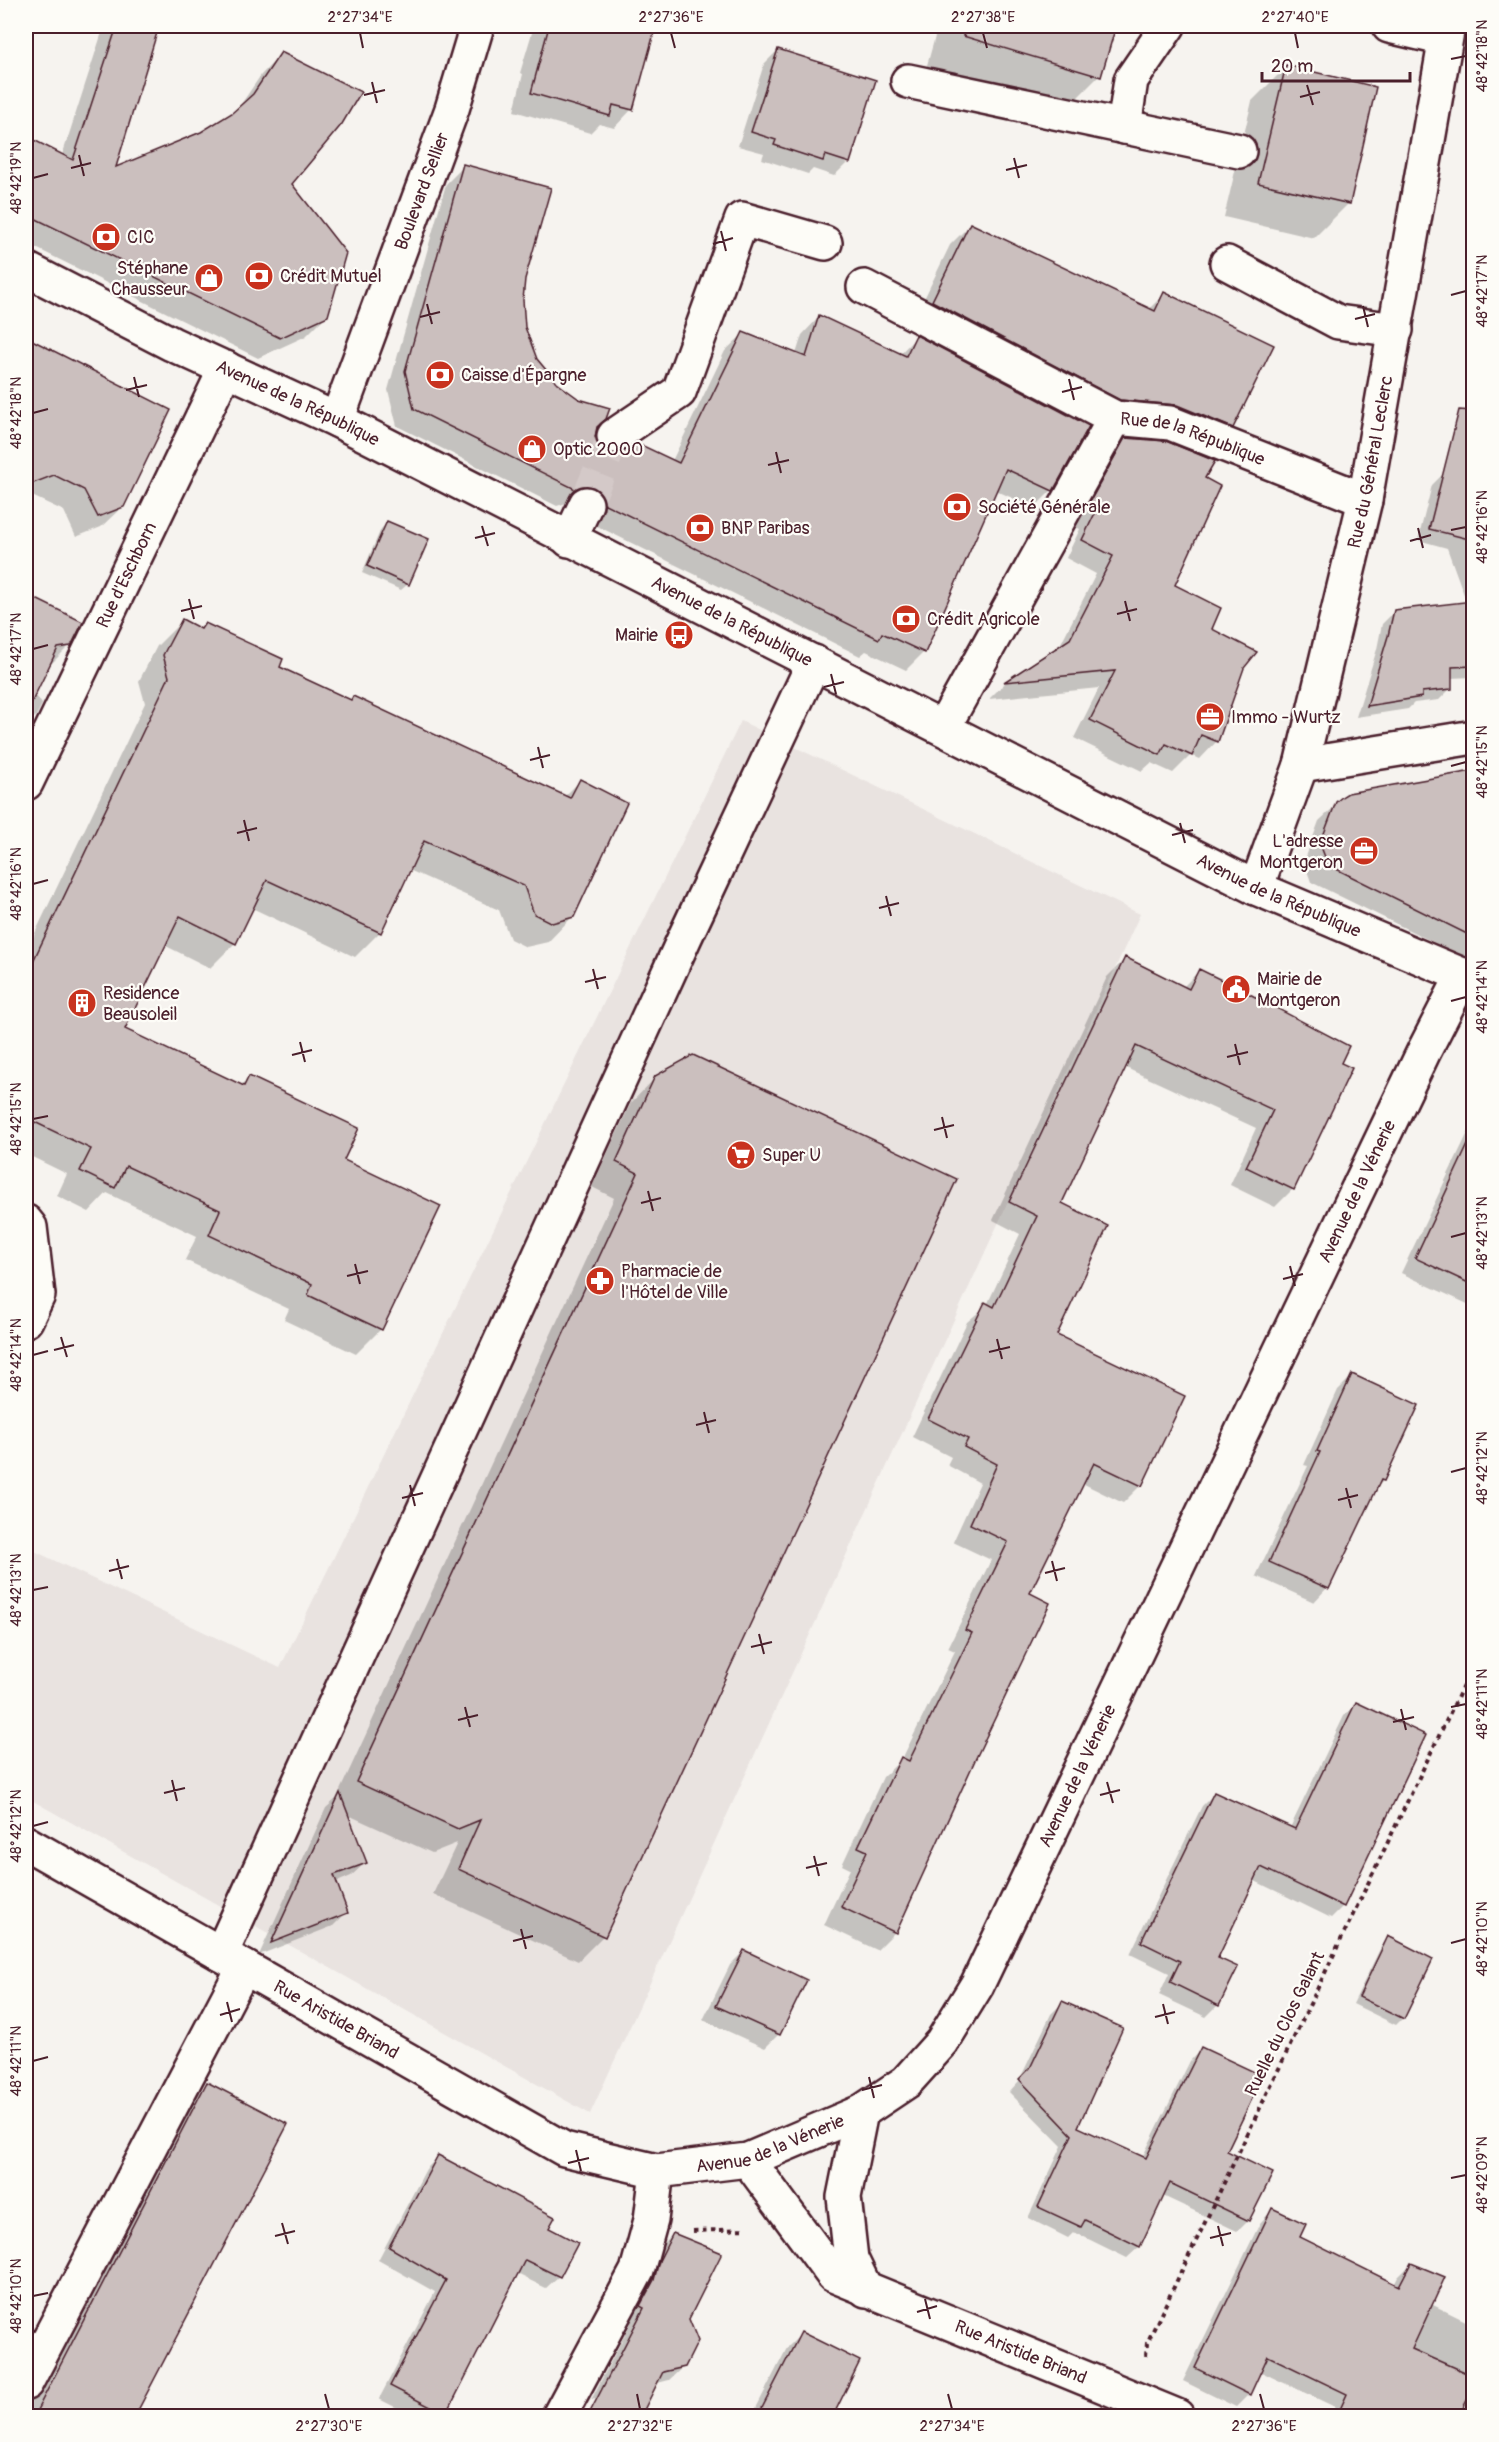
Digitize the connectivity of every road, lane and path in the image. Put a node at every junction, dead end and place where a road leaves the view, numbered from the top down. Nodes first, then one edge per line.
1 (477, 26) edge
2 (1168, 26) edge
3 (1389, 26) edge
4 (1446, 32) edge
5 (908, 81) dead end
6 (1124, 127) junction
7 (1239, 151) dead end
8 (825, 243) dead end
9 (1227, 263) dead end
10 (26, 269) edge
11 (864, 287) dead end
12 (1396, 330) junction
13 (226, 368) junction
14 (1114, 418) junction
15 (336, 420) junction
16 (614, 436) tunnel mouth
17 (1365, 500) junction
18 (586, 504) tunnel mouth
19 (570, 540) junction
20 (814, 662) junction
21 (944, 729) junction
22 (1473, 737) edge
23 (1301, 765) junction
24 (26, 783) edge
25 (1256, 888) junction
26 (1468, 978) edge
27 (26, 1222) edge
28 (26, 1320) edge
29 (1473, 1663) edge
30 (26, 1843) edge
31 (233, 1961) junction
32 (861, 2112) junction
33 (748, 2160) junction
34 (657, 2171) junction
35 (866, 2289) junction
36 (26, 2383) edge
37 (1136, 2409) edge
38 (559, 2416) edge
39 (1177, 2416) edge

1 - 15 street, Boulevard Sellier
2 - 6 street
3 - 4 street
4 - 12 street, Rue du Général Leclerc
5 - 6 street
6 - 7 street
8 - 16 street
9 - 12 street
10 - 13 street, Avenue de la République
11 - 14 street, Rue de la République
12 - 17 street, Rue du Général Leclerc
13 - 15 street, Avenue de la République
13 - 24 street, Rue d'Eschborn
14 - 17 street, Rue de la République
14 - 21 street
15 - 19 street, Avenue de la République
17 - 23 street, Rue du Général Leclerc
18 - 19 street
19 - 20 street, Avenue de la République
20 - 21 street, Avenue de la République
20 - 31 street
21 - 25 street, Avenue de la République
22 - 23 street
23 - 25 street, Rue du Général Leclerc
25 - 26 street, Avenue de la République
26 - 32 street, Avenue de la Vénerie
27 - 28 street
29 - 37 path, Ruelle du Clos Galant
30 - 31 street, Rue Aristide Briand
31 - 34 street, Rue Aristide Briand
31 - 36 street
32 - 33 street, Avenue de la Vénerie
32 - 35 street
33 - 34 street, Avenue de la Vénerie
33 - 35 street, Rue Aristide Briand
34 - 38 street
35 - 37 street, Rue Aristide Briand
37 - 39 street, Rue Aristide Briand

